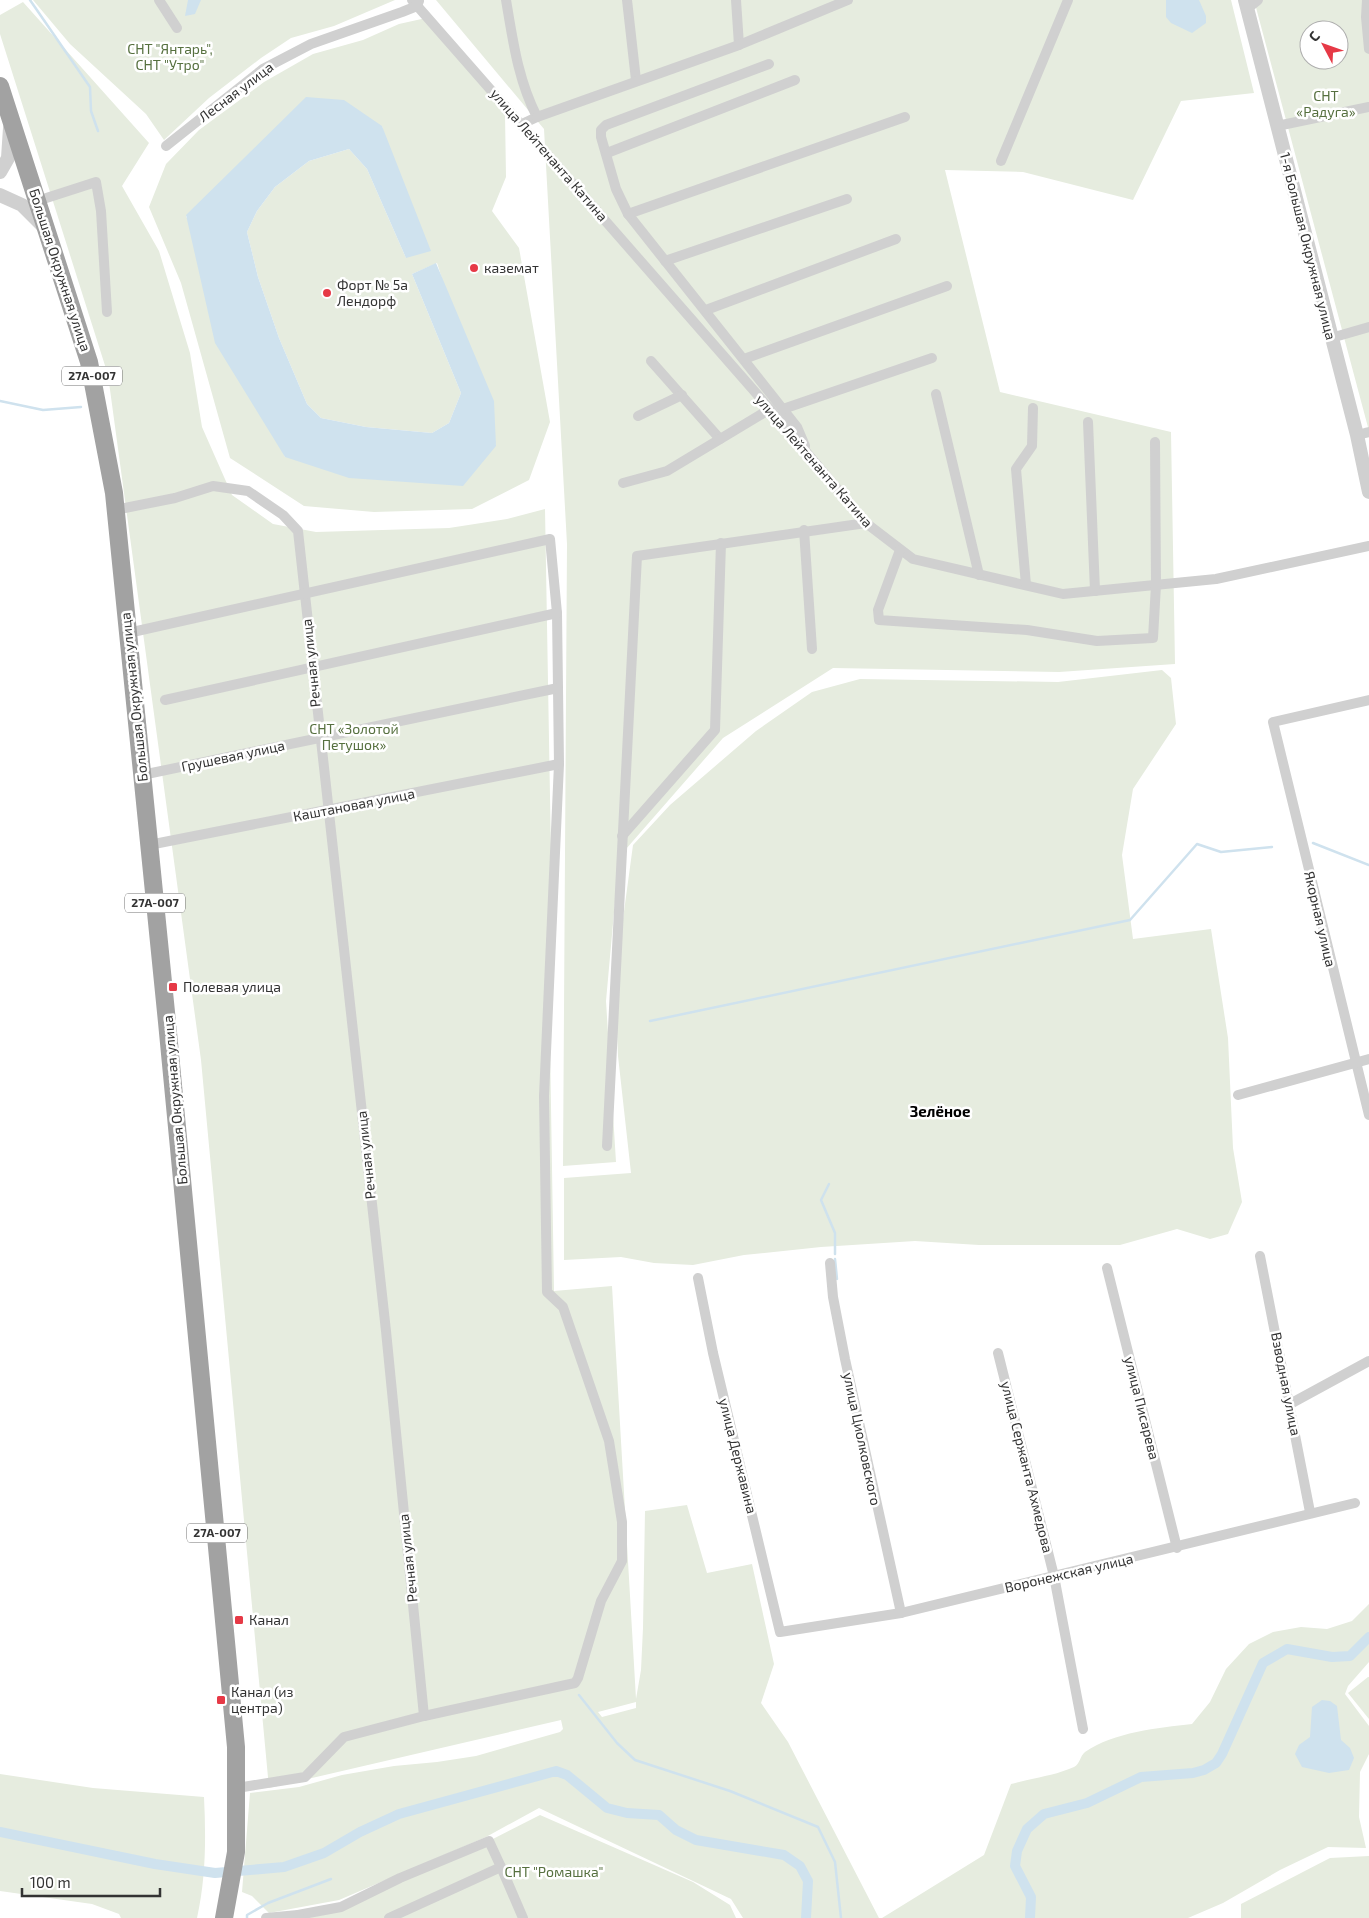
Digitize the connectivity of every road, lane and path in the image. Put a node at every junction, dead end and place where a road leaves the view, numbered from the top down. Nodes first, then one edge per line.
1 (159, 0) edge
2 (506, 0) edge
3 (627, 0) edge
4 (736, 0) edge
5 (848, 0) edge
6 (1068, 0) edge
7 (1367, 0) edge
8 (416, 2) edge
9 (1250, 3) edge
10 (177, 28) dead end
11 (739, 45) junction
12 (1369, 50) edge
13 (769, 64) dead end
14 (636, 80) junction
15 (795, 80) dead end
16 (0, 86) edge
17 (1369, 107) edge
18 (9, 115) junction
19 (537, 117) junction
20 (905, 118) dead end
21 (522, 124) junction
22 (1277, 126) junction
23 (166, 146) dead end
24 (607, 153) junction
25 (1002, 161) dead end
26 (0, 172) edge
27 (0, 195) edge
28 (847, 199) dead end
29 (37, 201) junction
30 (628, 214) junction
31 (47, 230) junction
32 (896, 239) dead end
33 (665, 261) junction
34 (947, 286) dead end
35 (706, 310) junction
36 (107, 312) dead end
37 (1369, 327) edge
38 (1331, 338) junction
39 (932, 358) dead end
40 (744, 359) junction
41 (651, 361) dead end
42 (936, 394) dead end
43 (682, 395) junction
44 (1033, 408) dead end
45 (770, 409) junction
46 (783, 409) junction
47 (638, 416) dead end
48 (1088, 422) dead end
49 (1363, 434) edge
50 (720, 439) junction
51 (1155, 442) dead end
52 (809, 456) junction
53 (623, 483) dead end
54 (1369, 492) edge
55 (115, 510) junction
56 (866, 523) junction
57 (804, 530) junction
58 (721, 543) junction
59 (1369, 546) edge
60 (900, 550) junction
61 (979, 575) junction
62 (1026, 585) junction
63 (1156, 585) junction
64 (1095, 591) junction
65 (304, 594) junction
66 (557, 613) junction
67 (137, 631) dead end
68 (812, 650) dead end
69 (312, 666) junction
70 (558, 688) junction
71 (165, 700) dead end
72 (1369, 700) edge
73 (319, 738) junction
74 (559, 764) junction
75 (142, 775) junction
76 (327, 811) junction
77 (622, 836) junction
78 (149, 846) junction
79 (1369, 1059) edge
80 (1354, 1062) junction
81 (1238, 1095) dead end
82 (1369, 1115) edge
83 (607, 1146) dead end
84 (1260, 1256) dead end
85 (830, 1263) dead end
86 (1107, 1268) dead end
87 (698, 1278) dead end
88 (998, 1353) dead end
89 (1369, 1361) edge
90 (1290, 1404) junction
91 (1355, 1503) dead end
92 (1310, 1512) junction
93 (1176, 1548) junction
94 (1054, 1576) junction
95 (901, 1614) junction
96 (780, 1632) joint
97 (424, 1716) junction
98 (1083, 1729) dead end
99 (237, 1788) junction
100 (501, 1867) junction
101 (298, 1916) edge
102 (224, 1918) edge
103 (266, 1918) edge
104 (389, 1918) edge
105 (523, 1918) edge

1 - 10 street
2 - 19 street
3 - 14 street
4 - 11 street
5 - 11 street
6 - 25 street
7 - 12 street
8 - 21 street, улица Лейтенанта Катина
8 - 23 street, Лесная улица
9 - 22 street, 1-я Большая Окружная улица
11 - 14 street
13 - 24 street
14 - 19 street
15 - 24 street
16 - 18 highway, Большая Окружная улица / 27А-007
17 - 22 street
18 - 26 street
18 - 29 highway, Большая Окружная улица / 27А-007
19 - 21 street
20 - 30 street
21 - 45 street, улица Лейтенанта Катина
22 - 38 street, 1-я Большая Окружная улица
24 - 30 street
27 - 31 street
28 - 33 street
29 - 31 highway, Большая Окружная улица / 27А-007
29 - 36 street
30 - 33 street
31 - 55 highway, Большая Окружная улица / 27А-007
32 - 35 street
33 - 35 street
34 - 40 street
35 - 40 street
37 - 38 street
38 - 49 street, 1-я Большая Окружная улица
39 - 46 street
40 - 46 street
41 - 43 street
42 - 61 street
43 - 47 street
43 - 50 street
44 - 62 street
45 - 50 street
45 - 52 street, улица Лейтенанта Катина
46 - 52 street
48 - 64 street
49 - 54 street, 1-я Большая Окружная улица
50 - 53 street
51 - 63 street
52 - 56 street, улица Лейтенанта Катина
55 - 65 street, Речная улица
55 - 75 highway, Большая Окружная улица / 27А-007
56 - 57 street
56 - 60 street, улица Лейтенанта Катина
57 - 58 street
57 - 68 street
58 - 77 street
58 - 77 street
59 - 63 street, улица Лейтенанта Катина
60 - 61 street, улица Лейтенанта Катина
60 - 63 street
61 - 62 street, улица Лейтенанта Катина
62 - 64 street, улица Лейтенанта Катина
63 - 64 street, улица Лейтенанта Катина
65 - 66 street
65 - 67 street
65 - 69 street, Речная улица
66 - 69 street
66 - 70 street
69 - 71 street
69 - 73 street, Речная улица
70 - 73 street, Грушевая улица
70 - 74 street
72 - 80 street, Якорная улица
73 - 75 street, Грушевая улица
73 - 76 street, Речная улица
74 - 76 street, Каштановая улица
74 - 97 street
75 - 78 highway, Большая Окружная улица / 27А-007
76 - 78 street, Каштановая улица
76 - 97 street, Речная улица
77 - 83 street
78 - 99 highway, Большая Окружная улица / 27А-007
79 - 80 street
80 - 81 street
80 - 82 street, Якорная улица
84 - 90 street, Взводная улица
85 - 95 street, улица Циолковского
86 - 93 street, улица Писарева
87 - 96 street, улица Державина
88 - 94 street, улица Сержанта Ахмедова
89 - 90 street
90 - 92 street, Взводная улица
91 - 92 street, Воронежская улица
92 - 93 street, Воронежская улица
93 - 94 street, Воронежская улица
94 - 95 street, Воронежская улица
94 - 98 street, улица Сержанта Ахмедова
95 - 96 street, Воронежская улица
97 - 99 street
99 - 102 highway, Большая Окружная улица / 27А-007
100 - 101 street
100 - 104 street
100 - 105 street
101 - 103 street

